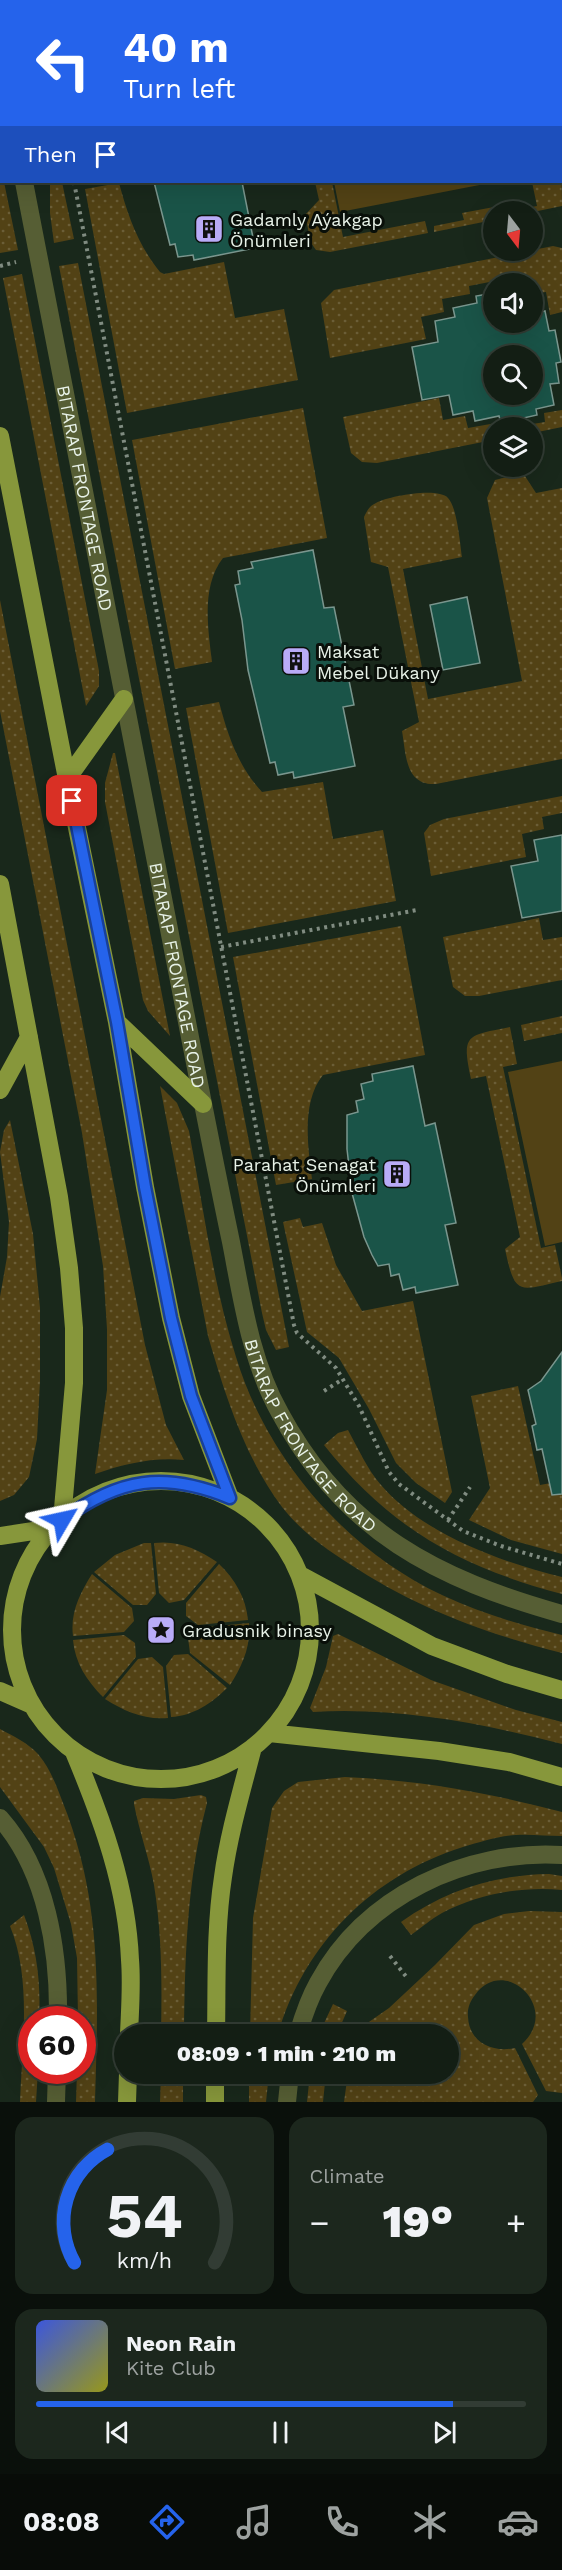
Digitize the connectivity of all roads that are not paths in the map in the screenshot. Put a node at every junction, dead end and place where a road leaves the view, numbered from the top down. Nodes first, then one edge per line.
1 (24, 183) edge
2 (0, 435) edge
3 (124, 699) junction
4 (67, 779) junction
5 (0, 884) edge
6 (117, 1022) junction
7 (29, 1037) junction
8 (0, 1090) edge
9 (203, 1104) junction
10 (230, 1498) junction
11 (58, 1524) junction
12 (0, 1536) edge
13 (300, 1575) junction
14 (562, 1614) edge
15 (562, 1689) edge
16 (0, 1691) edge
17 (32, 1705) junction
18 (269, 1733) junction
19 (253, 1747) junction
20 (74, 1752) junction
21 (562, 1777) edge
22 (0, 1818) edge
23 (562, 1855) edge
24 (58, 2006) edge
25 (129, 2024) edge
26 (216, 2024) edge
27 (302, 2024) edge
28 (57, 2084) edge
29 (128, 2084) edge
30 (215, 2084) edge
31 (289, 2084) edge
32 (56, 2102) edge
33 (127, 2102) edge
34 (215, 2102) edge
35 (287, 2102) edge

1 - 3 street, BITARAP FRONTAGE ROAD
2 - 4 main road
3 - 4 main road
3 - 9 street, BITARAP FRONTAGE ROAD
4 - 6 main road
5 - 7 main road
6 - 9 main road
6 - 10 main road
7 - 8 main road
7 - 11 main road
9 - 14 street, BITARAP FRONTAGE ROAD
10 - 11 main road
10 - 13 main road
11 - 12 main road
11 - 17 main road
13 - 15 main road
13 - 18 main road
16 - 17 main road
17 - 20 main road
18 - 19 main road
18 - 21 main road
19 - 20 main road
19 - 26 main road
20 - 25 main road
22 - 24 street
23 - 27 street
28 - 32 street
29 - 33 main road
30 - 34 main road
31 - 35 street

